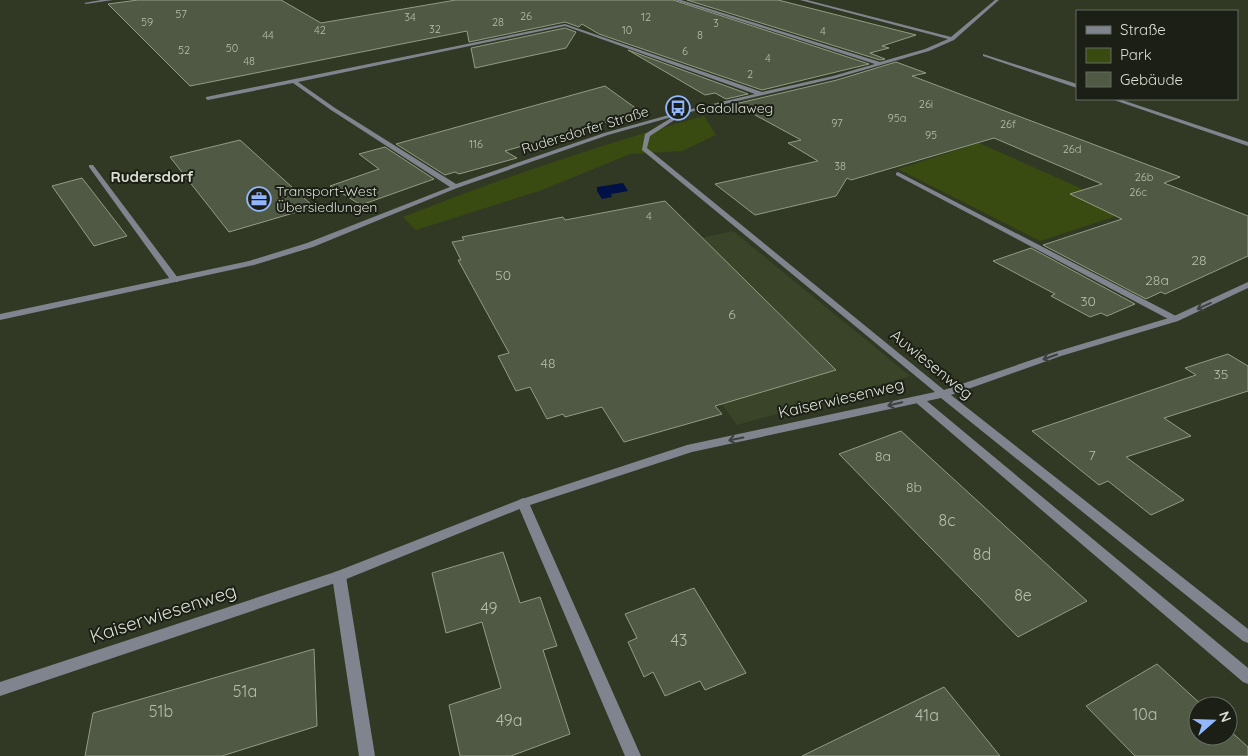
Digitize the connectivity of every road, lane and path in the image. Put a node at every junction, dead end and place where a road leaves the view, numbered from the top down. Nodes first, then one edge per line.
1 (111, 0) edge
2 (677, 0) edge
3 (802, 0) edge
4 (997, 0) edge
5 (86, 4) dead end
6 (952, 38) junction
7 (985, 55) dead end
8 (882, 64) junction
9 (294, 81) junction
10 (1076, 86) edge
11 (762, 94) junction
12 (208, 98) dead end
13 (1117, 100) edge
14 (685, 112) junction
15 (1248, 144) edge
16 (91, 166) dead end
17 (898, 174) dead end
18 (455, 187) junction
19 (175, 280) junction
20 (1248, 285) edge
21 (0, 317) edge
22 (1174, 319) junction
23 (943, 394) junction
24 (918, 399) junction
25 (523, 503) junction
26 (339, 576) junction
27 (1248, 637) edge
28 (1248, 677) edge
29 (0, 689) edge
30 (367, 756) edge
31 (633, 756) edge

1 - 5 street
2 - 8 street
3 - 6 street
4 - 6 street, Rudersdorfer Straße
6 - 8 street, Rudersdorfer Straße
7 - 10 street
8 - 11 street, Rudersdorfer Straße
9 - 11 street
9 - 12 street
9 - 18 street
11 - 14 street, Rudersdorfer Straße
13 - 15 street
14 - 18 street, Rudersdorfer Straße
14 - 23 street, Auwiesenweg
16 - 19 street
17 - 22 street
18 - 19 street, Rudersdorfer Straße
19 - 21 street, Rudersdorfer Straße
20 -> 22 street, Kaiserwiesenweg
22 -> 23 street, Kaiserwiesenweg
23 - 24 street, Kaiserwiesenweg
23 - 27 street, Auwiesenweg
24 -> 25 street, Kaiserwiesenweg
24 - 28 street
25 - 26 street, Kaiserwiesenweg
25 - 31 street
26 - 29 street, Kaiserwiesenweg
26 - 30 street

